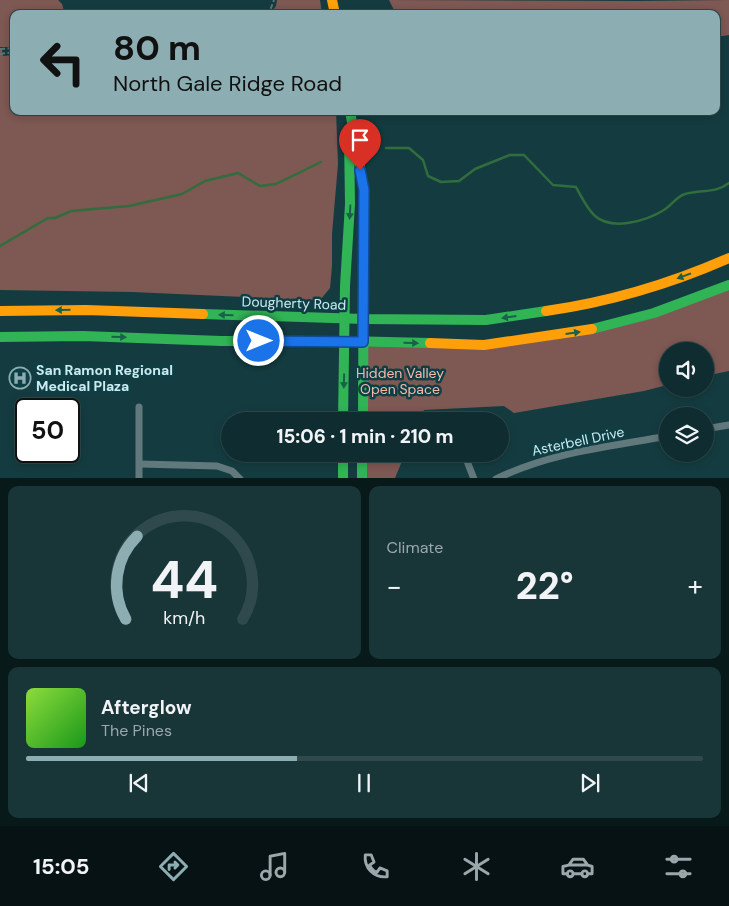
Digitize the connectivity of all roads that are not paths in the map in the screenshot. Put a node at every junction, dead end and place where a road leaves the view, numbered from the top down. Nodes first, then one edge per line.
1 (350, 115) edge
2 (351, 115) edge
3 (729, 258) edge
4 (729, 284) edge
5 (0, 311) edge
6 (344, 318) junction
7 (364, 319) junction
8 (0, 337) edge
9 (345, 341) junction
10 (363, 342) junction
11 (139, 407) dead end
12 (343, 412) edge
13 (362, 412) edge
14 (729, 425) edge
15 (714, 428) edge
16 (659, 438) edge
17 (343, 462) edge
18 (362, 462) edge
19 (467, 462) edge
20 (140, 464) junction
21 (139, 478) edge
22 (240, 478) edge
23 (343, 478) edge
24 (362, 478) edge
25 (474, 478) edge
26 (496, 478) edge

1 -> 6 main road
2 - 7 main road
3 -> 7 main road, Dougherty Road
10 -> 4 main road
6 -> 5 main road, Dougherty Road
6 - 7 main road, Dougherty Road
6 - 9 main road
7 - 10 main road
8 -> 9 main road
9 - 10 main road
9 -> 12 main road
10 - 13 main road
11 - 20 street
14 - 15 street
16 - 26 street, Asterbell Drive
17 - 23 main road
18 - 24 main road
19 - 25 street
20 - 21 street
20 - 22 street

